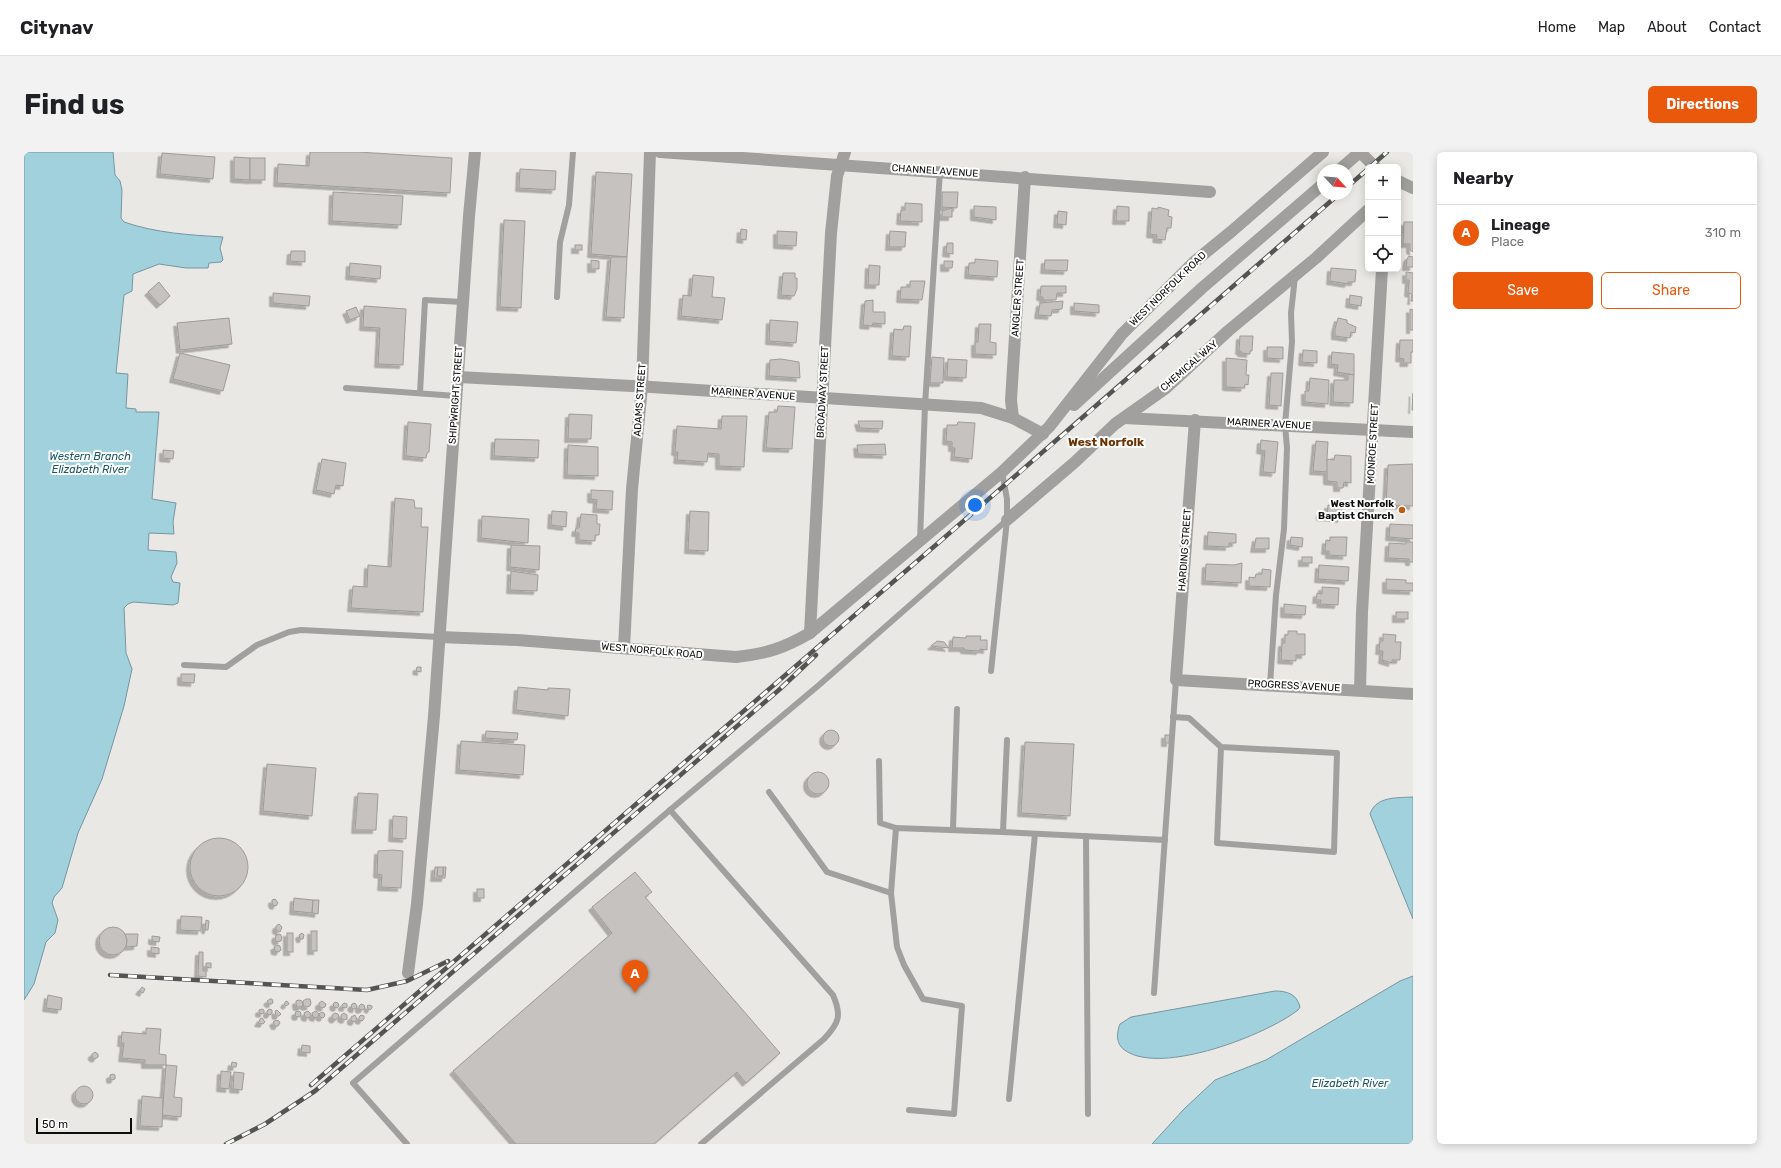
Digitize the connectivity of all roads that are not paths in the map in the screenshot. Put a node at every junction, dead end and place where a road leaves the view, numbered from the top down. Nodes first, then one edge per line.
1 (475, 152) edge
2 (573, 152) edge
3 (650, 152) edge
4 (660, 152) edge
5 (845, 152) edge
6 (1323, 152) edge
7 (1360, 152) edge
8 (841, 164) junction
9 (1346, 164) edge
10 (1372, 164) edge
11 (940, 171) junction
12 (1025, 177) junction
13 (1401, 182) edge
14 (1413, 188) edge
15 (1317, 189) edge
16 (1210, 192) dead end
17 (1365, 213) edge
18 (1382, 272) edge
19 (1295, 275) junction
20 (557, 297) dead end
21 (463, 302) junction
22 (458, 377) junction
23 (642, 387) junction
24 (346, 388) dead end
25 (420, 393) junction
26 (456, 396) junction
27 (822, 398) junction
28 (925, 405) junction
29 (1013, 418) junction
30 (1124, 418) junction
31 (1195, 420) junction
32 (1285, 425) junction
33 (1046, 430) junction
34 (1374, 430) junction
35 (1413, 432) edge
36 (1002, 472) junction
37 (1007, 520) junction
38 (920, 541) junction
39 (810, 633) junction
40 (439, 637) junction
41 (624, 648) junction
42 (184, 665) dead end
43 (991, 671) dead end
44 (1176, 680) junction
45 (1270, 685) junction
46 (1360, 690) junction
47 (1413, 694) edge
48 (957, 709) dead end
49 (1173, 717) junction
50 (1007, 740) dead end
51 (1220, 747) junction
52 (879, 761) dead end
53 (769, 792) dead end
54 (670, 810) junction
55 (896, 828) junction
56 (953, 829) junction
57 (1003, 832) junction
58 (1035, 834) junction
59 (1086, 836) junction
60 (1165, 840) junction
61 (891, 893) junction
62 (408, 973) dead end
63 (1154, 993) dead end
64 (1009, 1099) dead end
65 (908, 1110) dead end
66 (1088, 1114) dead end
67 (407, 1144) edge
68 (701, 1144) edge

1 - 21 street, SHIPWRIGHT STREET
2 - 20 lane
3 - 23 street, ADAMS STREET
4 - 8 street, CHANNEL AVENUE
5 - 8 street, BROADWAY STREET
6 - 33 street, WEST NORFOLK ROAD
7 - 9 street
7 - 10 street
8 - 11 street, CHANNEL AVENUE
8 - 27 street, BROADWAY STREET
11 - 12 street, CHANNEL AVENUE
11 - 28 lane
12 - 16 street, CHANNEL AVENUE
12 - 29 street, ANGLER STREET
13 - 14 street
15 - 33 street, WEST NORFOLK ROAD
17 - 19 street, CHEMICAL WAY
18 - 34 street, MONROE STREET
19 - 30 street, CHEMICAL WAY
19 - 32 lane
21 - 22 street, SHIPWRIGHT STREET
21 - 25 lane
22 - 23 street, MARINER AVENUE
22 - 26 street, SHIPWRIGHT STREET
23 - 27 street, MARINER AVENUE
23 - 41 street, ADAMS STREET
24 - 25 lane
25 - 26 lane
26 - 40 street, SHIPWRIGHT STREET
27 - 28 street, MARINER AVENUE
27 - 39 street, BROADWAY STREET
28 - 29 street, MARINER AVENUE
28 - 38 lane
29 - 33 street, MARINER AVENUE
30 - 31 street, MARINER AVENUE
30 - 37 street, CHEMICAL WAY
31 - 32 street, MARINER AVENUE
31 - 44 street, HARDING STREET
32 - 34 street, MARINER AVENUE
32 - 45 lane
33 - 36 street, WEST NORFOLK ROAD
34 - 35 street, MARINER AVENUE
34 - 46 street, MONROE STREET
36 - 37 lane
36 - 38 street, WEST NORFOLK ROAD
37 - 43 lane
37 - 54 lane
38 - 39 street, WEST NORFOLK ROAD
39 - 41 street, WEST NORFOLK ROAD
40 - 41 street, WEST NORFOLK ROAD
40 - 42 lane, WEST NORFOLK ROAD
40 - 62 street, SHIPWRIGHT STREET
44 - 45 street, PROGRESS AVENUE
44 - 49 lane
45 - 46 street, PROGRESS AVENUE
46 - 47 street, PROGRESS AVENUE
48 - 56 lane
49 - 51 lane
49 - 60 lane
50 - 57 lane
51 - 51 lane
52 - 55 lane
53 - 61 lane
54 - 67 lane
54 - 68 lane
55 - 56 lane
55 - 61 lane
56 - 57 lane
57 - 58 lane
58 - 59 lane
58 - 64 lane
59 - 60 lane
59 - 66 lane
60 - 63 lane
61 - 65 lane

